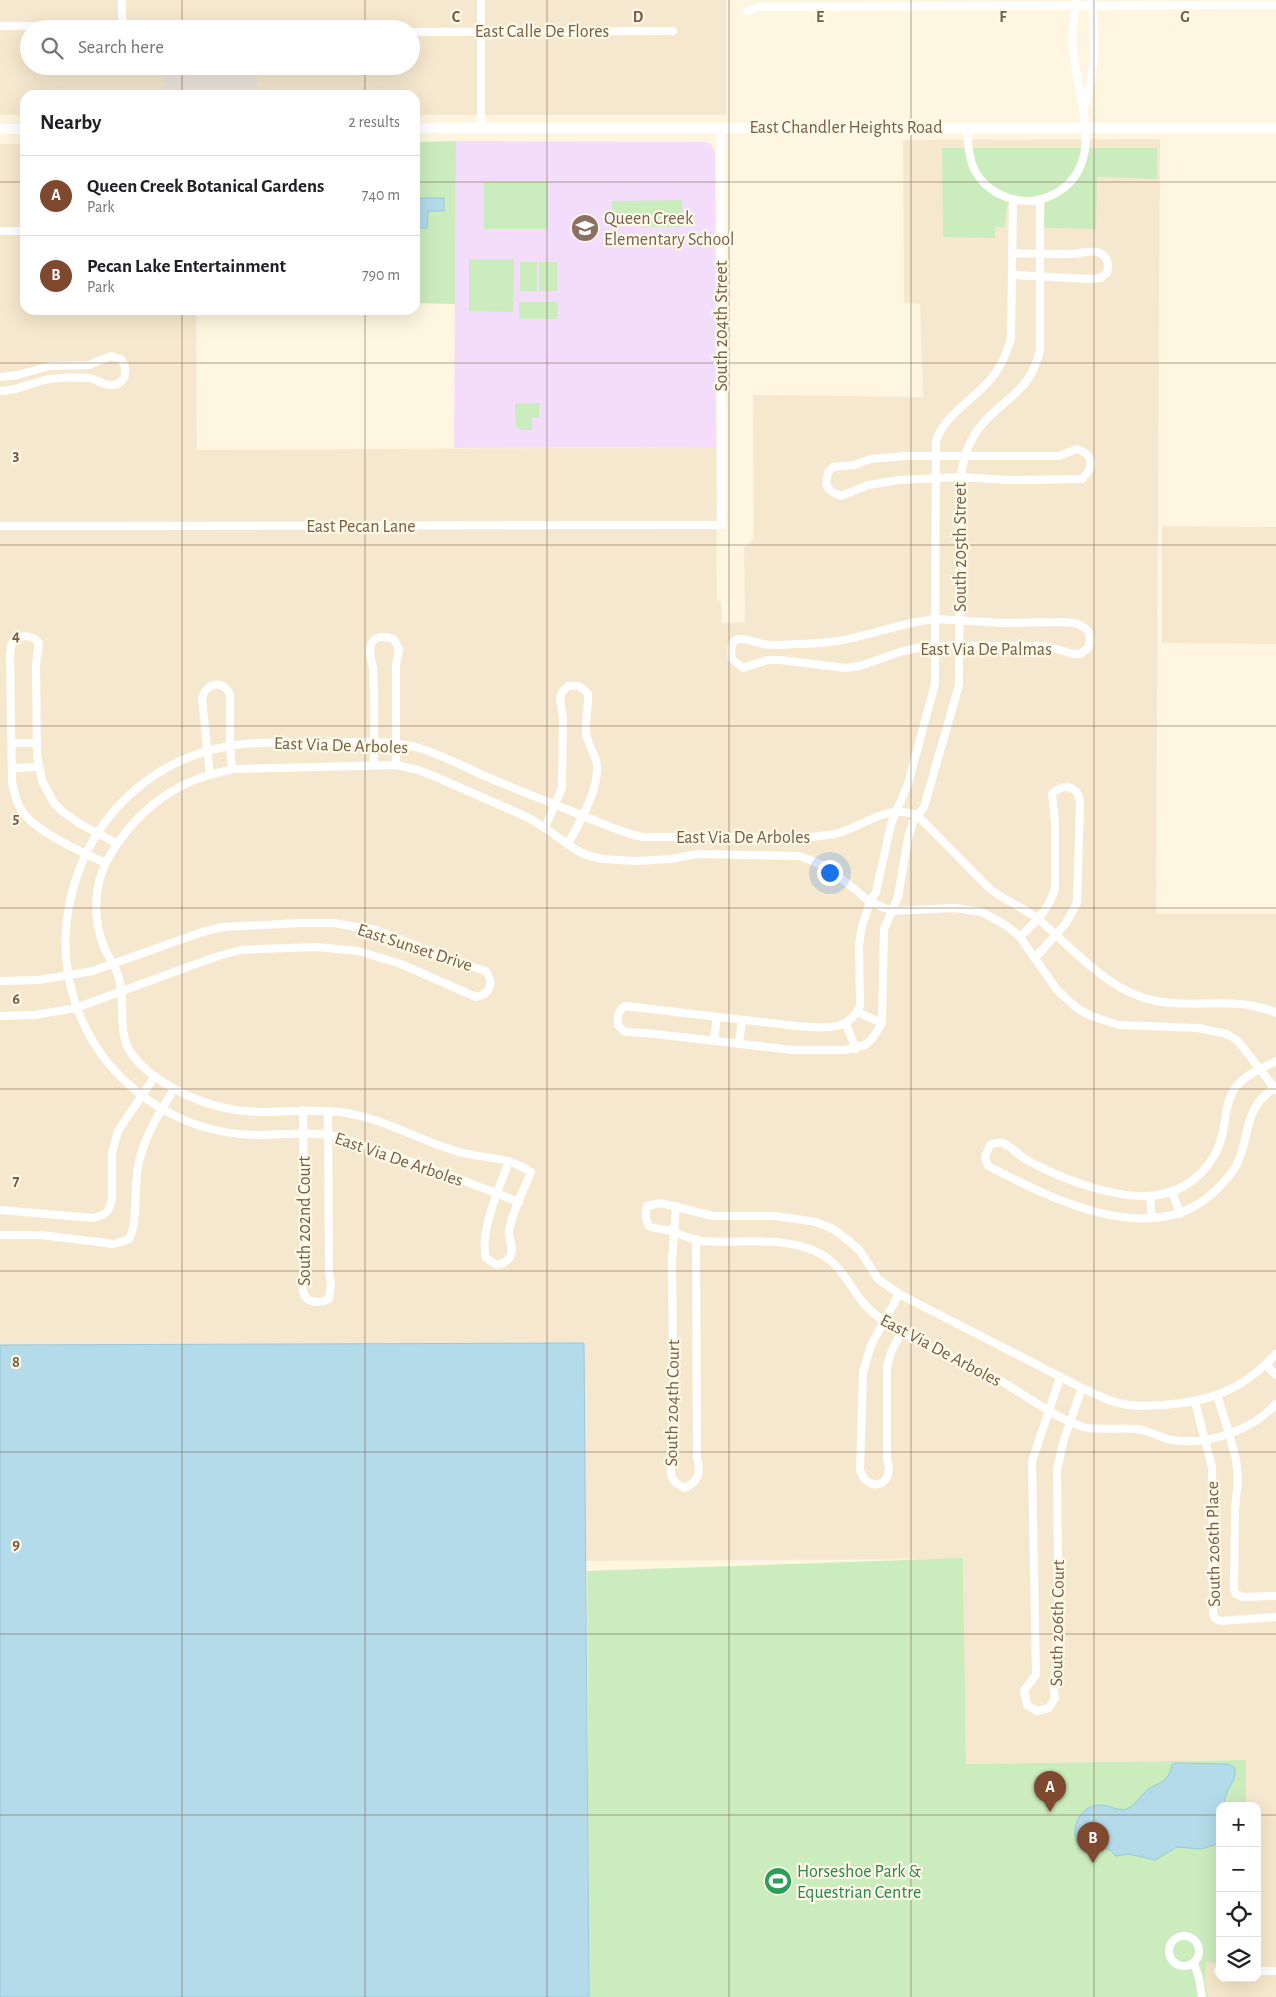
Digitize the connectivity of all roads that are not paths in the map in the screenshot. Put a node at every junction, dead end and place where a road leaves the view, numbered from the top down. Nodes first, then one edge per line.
1 (122, 0) edge
2 (481, 0) edge
3 (985, 3) edge
4 (1076, 3) edge
5 (1092, 3) edge
6 (1276, 5) edge
7 (747, 11) dead end
8 (122, 20) edge
9 (0, 26) edge
10 (20, 26) edge
11 (673, 31) dead end
12 (420, 32) edge
13 (481, 32) junction
14 (1084, 108) junction
15 (721, 127) junction
16 (967, 127) junction
17 (420, 128) edge
18 (481, 128) junction
19 (1276, 128) edge
20 (0, 129) edge
21 (20, 129) edge
22 (1086, 129) junction
23 (1013, 199) junction
24 (1040, 199) junction
25 (0, 231) edge
26 (20, 231) edge
27 (1012, 253) junction
28 (1040, 254) junction
29 (1012, 276) junction
30 (1041, 276) junction
31 (37, 369) junction
32 (0, 377) edge
33 (41, 380) junction
34 (0, 391) edge
35 (935, 456) junction
36 (964, 456) junction
37 (960, 477) junction
38 (935, 479) junction
39 (722, 525) joint
40 (0, 526) edge
41 (936, 619) junction
42 (960, 621) junction
43 (936, 647) junction
44 (960, 647) junction
45 (374, 742) junction
46 (12, 743) junction
47 (37, 743) junction
48 (396, 743) junction
49 (230, 746) junction
50 (206, 751) junction
51 (374, 765) junction
52 (396, 765) junction
53 (38, 767) junction
54 (12, 768) junction
55 (232, 770) junction
56 (210, 775) junction
57 (556, 806) junction
58 (896, 811) junction
59 (582, 816) junction
60 (918, 816) junction
61 (545, 828) junction
62 (96, 832) junction
63 (116, 843) junction
64 (568, 844) junction
65 (85, 853) junction
66 (105, 863) junction
67 (870, 902) junction
68 (892, 911) junction
69 (1038, 919) junction
70 (1056, 936) junction
71 (1020, 937) junction
72 (1035, 958) junction
73 (113, 964) junction
74 (67, 976) junction
75 (0, 981) edge
76 (122, 991) junction
77 (76, 1008) junction
78 (857, 1012) junction
79 (1276, 1013) edge
80 (0, 1016) edge
81 (717, 1017) junction
82 (742, 1020) junction
83 (882, 1023) junction
84 (846, 1024) junction
85 (714, 1041) junction
86 (739, 1044) junction
87 (856, 1048) junction
88 (1276, 1061) edge
89 (1260, 1069) junction
90 (155, 1076) junction
91 (1275, 1088) edge
92 (174, 1089) junction
93 (142, 1096) junction
94 (162, 1108) junction
95 (303, 1110) junction
96 (328, 1111) junction
97 (304, 1133) junction
98 (328, 1134) junction
99 (509, 1161) junction
100 (1172, 1191) junction
101 (497, 1194) junction
102 (1150, 1196) junction
103 (519, 1202) junction
104 (676, 1206) junction
105 (0, 1210) edge
106 (1180, 1214) junction
107 (1152, 1218) junction
108 (674, 1233) junction
109 (0, 1235) edge
110 (696, 1239) junction
111 (899, 1294) junction
112 (884, 1321) junction
113 (902, 1331) junction
114 (1276, 1354) edge
115 (1266, 1365) junction
116 (1276, 1375) edge
117 (1060, 1378) junction
118 (1082, 1388) junction
119 (1217, 1395) junction
120 (1195, 1402) junction
121 (1276, 1404) edge
122 (1049, 1410) junction
123 (1070, 1422) junction
124 (1229, 1433) junction
125 (1205, 1439) junction
126 (1276, 1596) edge
127 (1276, 1617) edge
128 (1194, 1963) junction
129 (1276, 1970) edge
130 (1261, 1971) edge
131 (1202, 1997) edge

1 - 8 street
2 - 13 street
3 - 4 street
3 - 7 street
4 - 5 street
4 - 14 street
5 - 6 street
5 - 14 street
9 - 10 street
11 - 13 street, East Calle De Flores
12 - 13 street, East Calle De Flores
13 - 18 street
14 - 22 street
15 - 16 main road, East Chandler Heights Road
15 - 18 main road, East Chandler Heights Road
15 - 39 street, South 204th Street
16 - 22 main road, East Chandler Heights Road
16 - 23 street
17 - 18 main road, East Chandler Heights Road
19 - 22 main road, East Chandler Heights Road
20 - 21 main road
22 - 24 street
23 - 24 street
23 - 27 street, South 205th Street
24 - 28 street, South 205th Street
25 - 26 street
27 - 28 street
27 - 29 street, South 205th Street
28 - 30 street, South 205th Street
28 - 30 street
29 - 30 street
29 - 35 street, South 205th Street
30 - 36 street, South 205th Street
31 - 32 street
31 - 33 street
31 - 33 street
33 - 34 street
35 - 36 street
35 - 38 street, South 205th Street
35 - 38 street
36 - 37 street, South 205th Street
36 - 37 street
37 - 38 street
37 - 42 street, South 205th Street
38 - 41 street, South 205th Street
39 - 40 street, East Pecan Lane
41 - 42 street, East Via De Palmas
41 - 43 street, South 205th Street
41 - 43 street, East Via De Palmas
42 - 44 street, South 205th Street
42 - 44 street, East Via De Palmas
43 - 44 street, East Via De Palmas
43 - 58 street, South 205th Street
44 - 60 street, South 205th Street
45 - 48 street, East Via De Arboles
45 - 48 street
45 - 49 street, East Via De Arboles
45 - 51 street
46 - 47 street
46 - 47 street
46 - 54 street
47 - 53 street
48 - 52 street
48 - 57 street, East Via De Arboles
49 - 50 street, East Via De Arboles
49 - 50 street
49 - 55 street
50 - 56 street
50 - 62 street, East Via De Arboles
51 - 52 street, East Via De Arboles
51 - 55 street, East Via De Arboles
52 - 61 street, East Via De Arboles
53 - 54 street
53 - 62 street
54 - 65 street
55 - 56 street, East Via De Arboles
56 - 63 street, East Via De Arboles
57 - 59 street, East Via De Arboles
57 - 59 street
57 - 61 street
58 - 59 street, East Via De Arboles
58 - 60 street, East Via De Arboles
58 - 67 street, South 205th Street
59 - 64 street
60 - 68 street, South 205th Street
60 - 69 street
61 - 64 street, East Via De Arboles
62 - 63 street
62 - 65 street, East Via De Arboles
63 - 66 street, East Via De Arboles
64 - 67 street, East Via De Arboles
65 - 66 street
65 - 74 street, East Via De Arboles
66 - 73 street, East Via De Arboles
67 - 68 street, East Via De Arboles
67 - 78 street, South 205th Street
68 - 71 street, East Via De Arboles
68 - 83 street, South 205th Street
69 - 70 street
69 - 70 street
69 - 71 street
70 - 72 street
70 - 79 street
71 - 72 street, East Via De Arboles
72 - 89 street, East Via De Arboles
73 - 74 street, East Sunset Drive
73 - 76 street, East Via De Arboles
73 - 76 street, East Sunset Drive
74 - 75 street, East Sunset Drive
74 - 77 street, East Via De Arboles
76 - 77 street, East Sunset Drive
76 - 90 street, East Via De Arboles
77 - 80 street, East Sunset Drive
77 - 93 street, East Via De Arboles
78 - 83 street
78 - 84 street
81 - 82 street
81 - 85 street
81 - 85 street
82 - 84 street
82 - 86 street
83 - 87 street
84 - 87 street
85 - 86 street
86 - 87 street
88 - 89 street
89 - 91 street, East Via De Arboles
89 - 100 street
90 - 92 street, East Via De Arboles
90 - 93 street
91 - 106 street
92 - 94 street
92 - 95 street, East Via De Arboles
93 - 94 street, East Via De Arboles
93 - 105 street
94 - 97 street, East Via De Arboles
94 - 109 street
95 - 96 street, East Via De Arboles
95 - 97 street, South 202nd Court
96 - 98 street, South 202nd Court
96 - 99 street, East Via De Arboles
97 - 98 street, East Via De Arboles
97 - 98 street, South 202nd Court
98 - 101 street, East Via De Arboles
99 - 101 street
99 - 103 street, East Via De Arboles
100 - 102 street
100 - 106 street
101 - 103 street, East Via De Arboles
101 - 103 street
102 - 107 street
102 - 107 street
104 - 108 street, South 204th Court
104 - 108 street, East Via De Arboles
104 - 111 street, East Via De Arboles
106 - 107 street
108 - 110 street, East Via De Arboles
108 - 110 street, South 204th Court
110 - 112 street, East Via De Arboles
111 - 112 street
111 - 117 street, East Via De Arboles
112 - 113 street, East Via De Arboles
112 - 113 street
113 - 122 street, East Via De Arboles
114 - 115 street, East Via De Arboles
115 - 116 street
115 - 119 street, East Via De Arboles
117 - 118 street, East Via De Arboles
117 - 122 street, South 206th Court
118 - 120 street, East Via De Arboles
118 - 123 street, South 206th Court
119 - 120 street, East Via De Arboles
119 - 124 street
120 - 125 street, South 206th Place
121 - 124 street, East Via De Arboles
122 - 123 street, East Via De Arboles
122 - 123 street, South 206th Court
123 - 125 street, East Via De Arboles
124 - 125 street, East Via De Arboles
124 - 126 street, South 206th Place
125 - 127 street, South 206th Place
128 - 128 street
128 - 131 street
129 - 130 street

